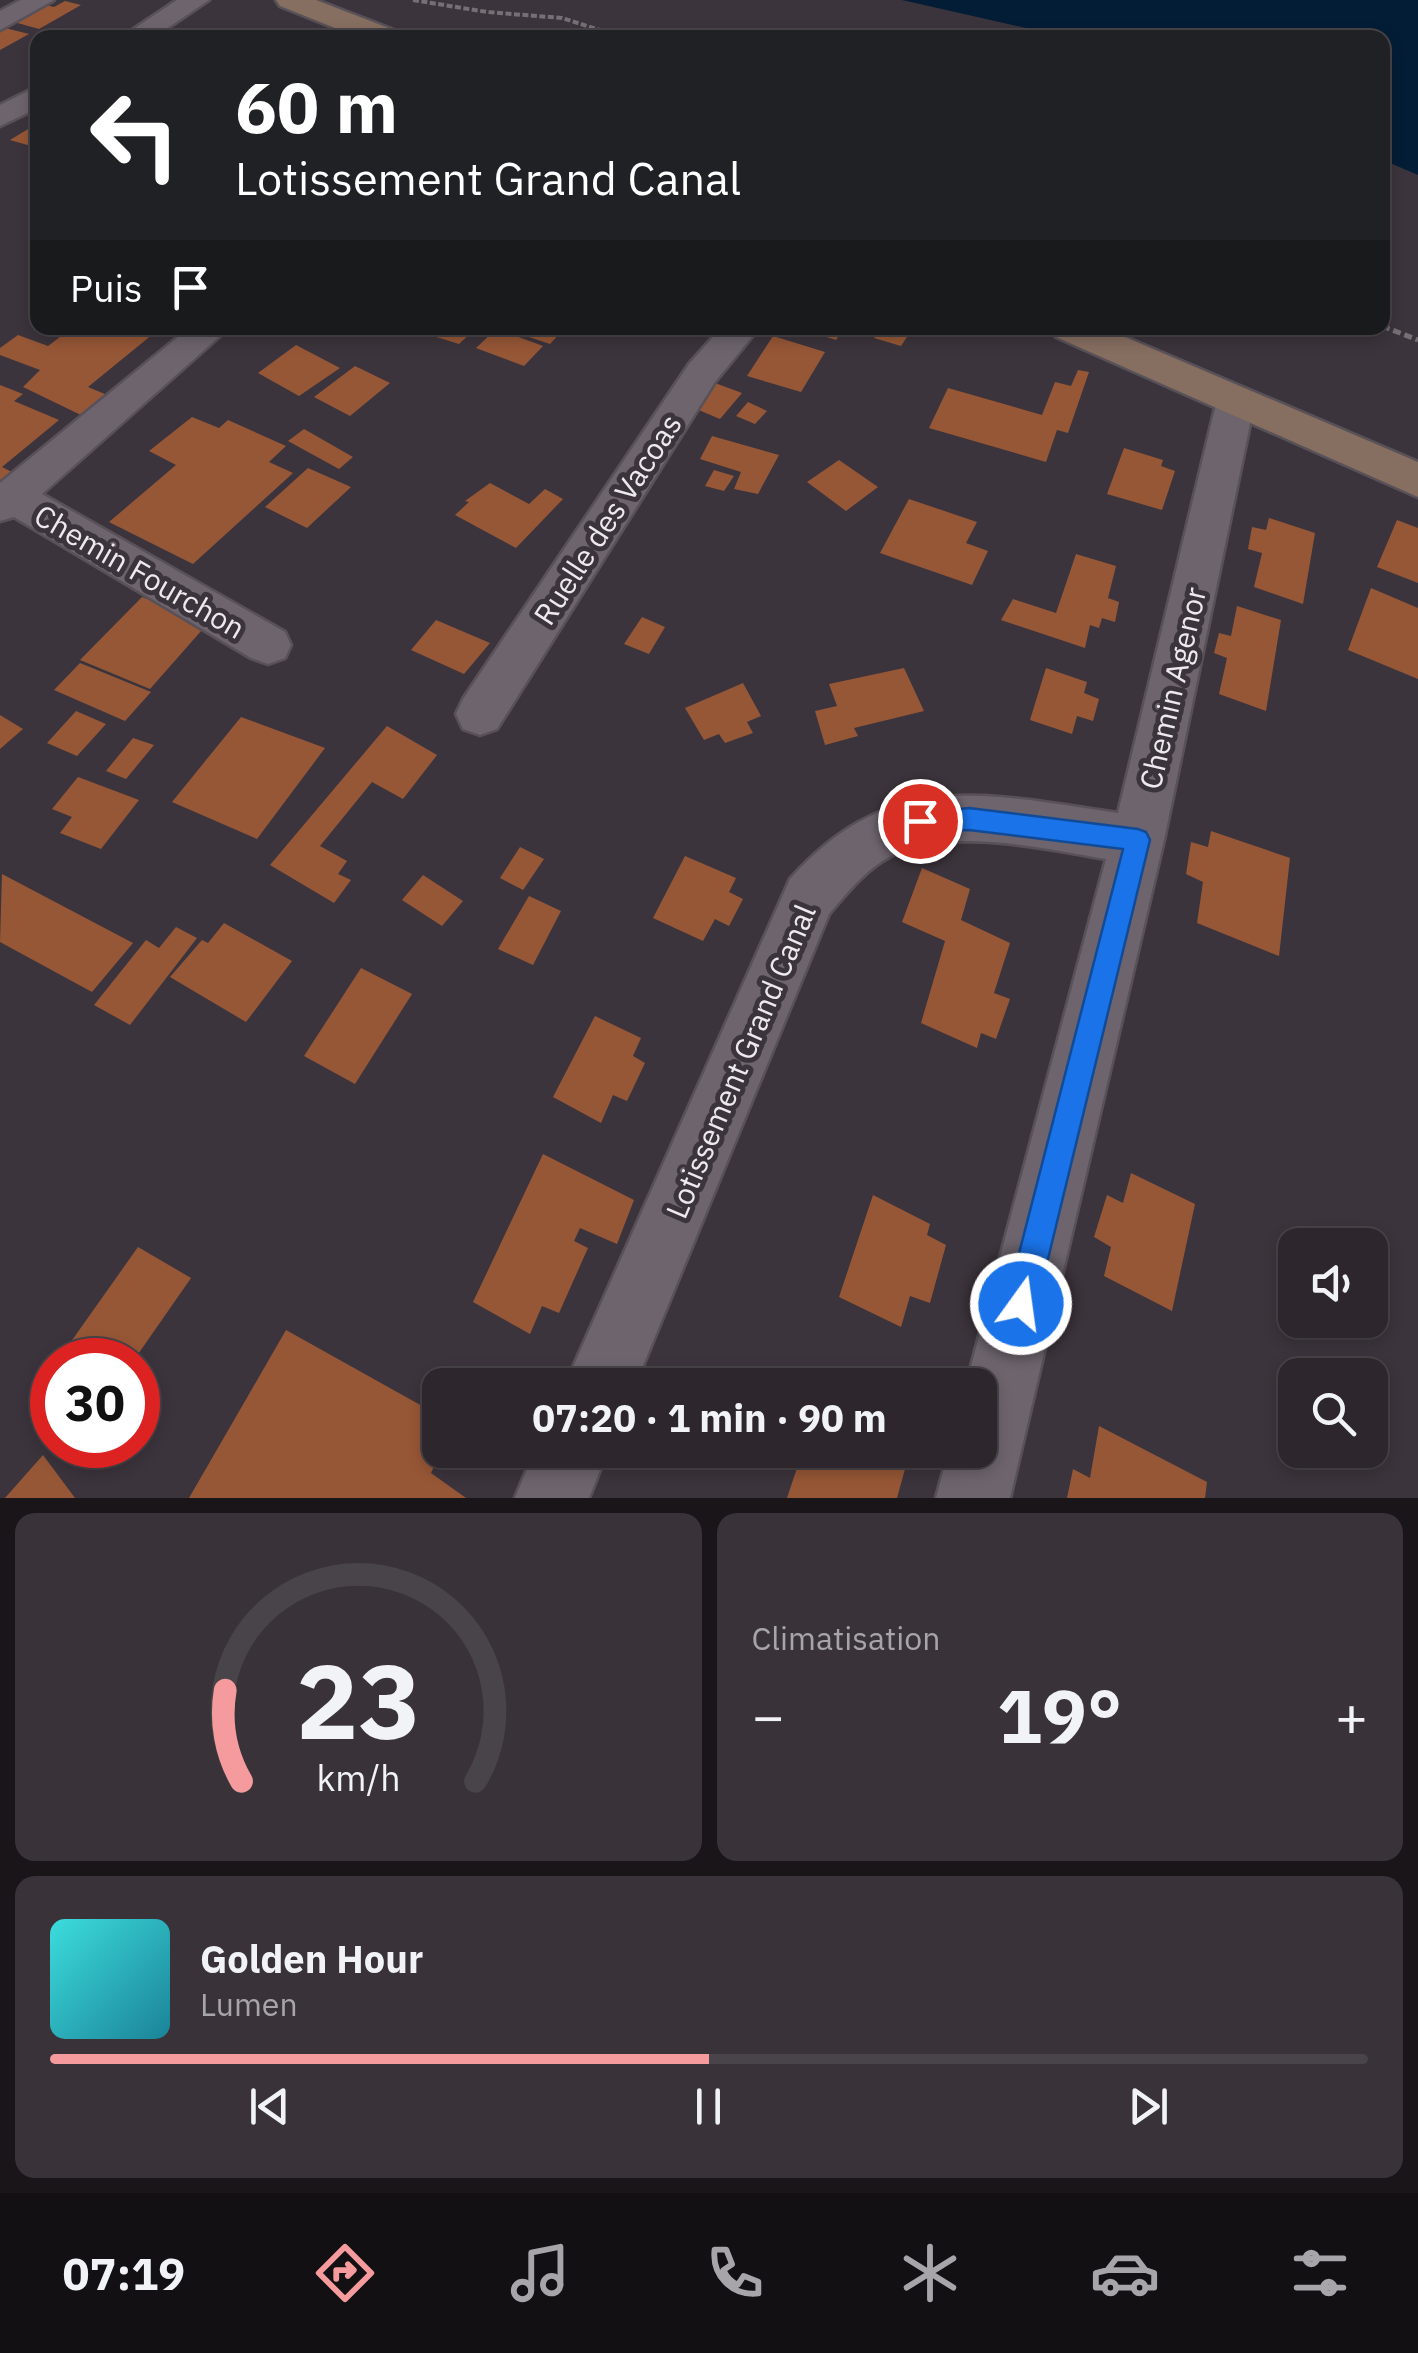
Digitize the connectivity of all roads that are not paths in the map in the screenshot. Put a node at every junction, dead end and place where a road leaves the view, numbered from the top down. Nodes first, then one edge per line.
1 (41, 0) edge
2 (196, 0) edge
3 (290, 0) edge
4 (0, 22) edge
5 (146, 30) edge
6 (367, 30) edge
7 (30, 99) edge
8 (0, 117) edge
9 (203, 335) edge
10 (735, 335) edge
11 (1086, 335) edge
12 (1236, 400) junction
13 (1418, 480) edge
14 (6, 501) edge
15 (268, 645) dead end
16 (480, 714) dead end
17 (1138, 840) junction
18 (607, 1368) edge
19 (564, 1468) edge
20 (552, 1498) edge
21 (973, 1498) edge

1 - 4 street
2 - 5 street
3 - 6 main road
7 - 8 street
9 - 14 street
10 - 16 street, Ruelle des Vacoas
11 - 12 main road
12 - 13 main road
12 - 17 street, Chemin Agenor
14 - 15 street, Chemin Fourchon
17 - 18 street, Lotissement Grand Canal
17 - 21 street, Chemin Agenor
19 - 20 street

